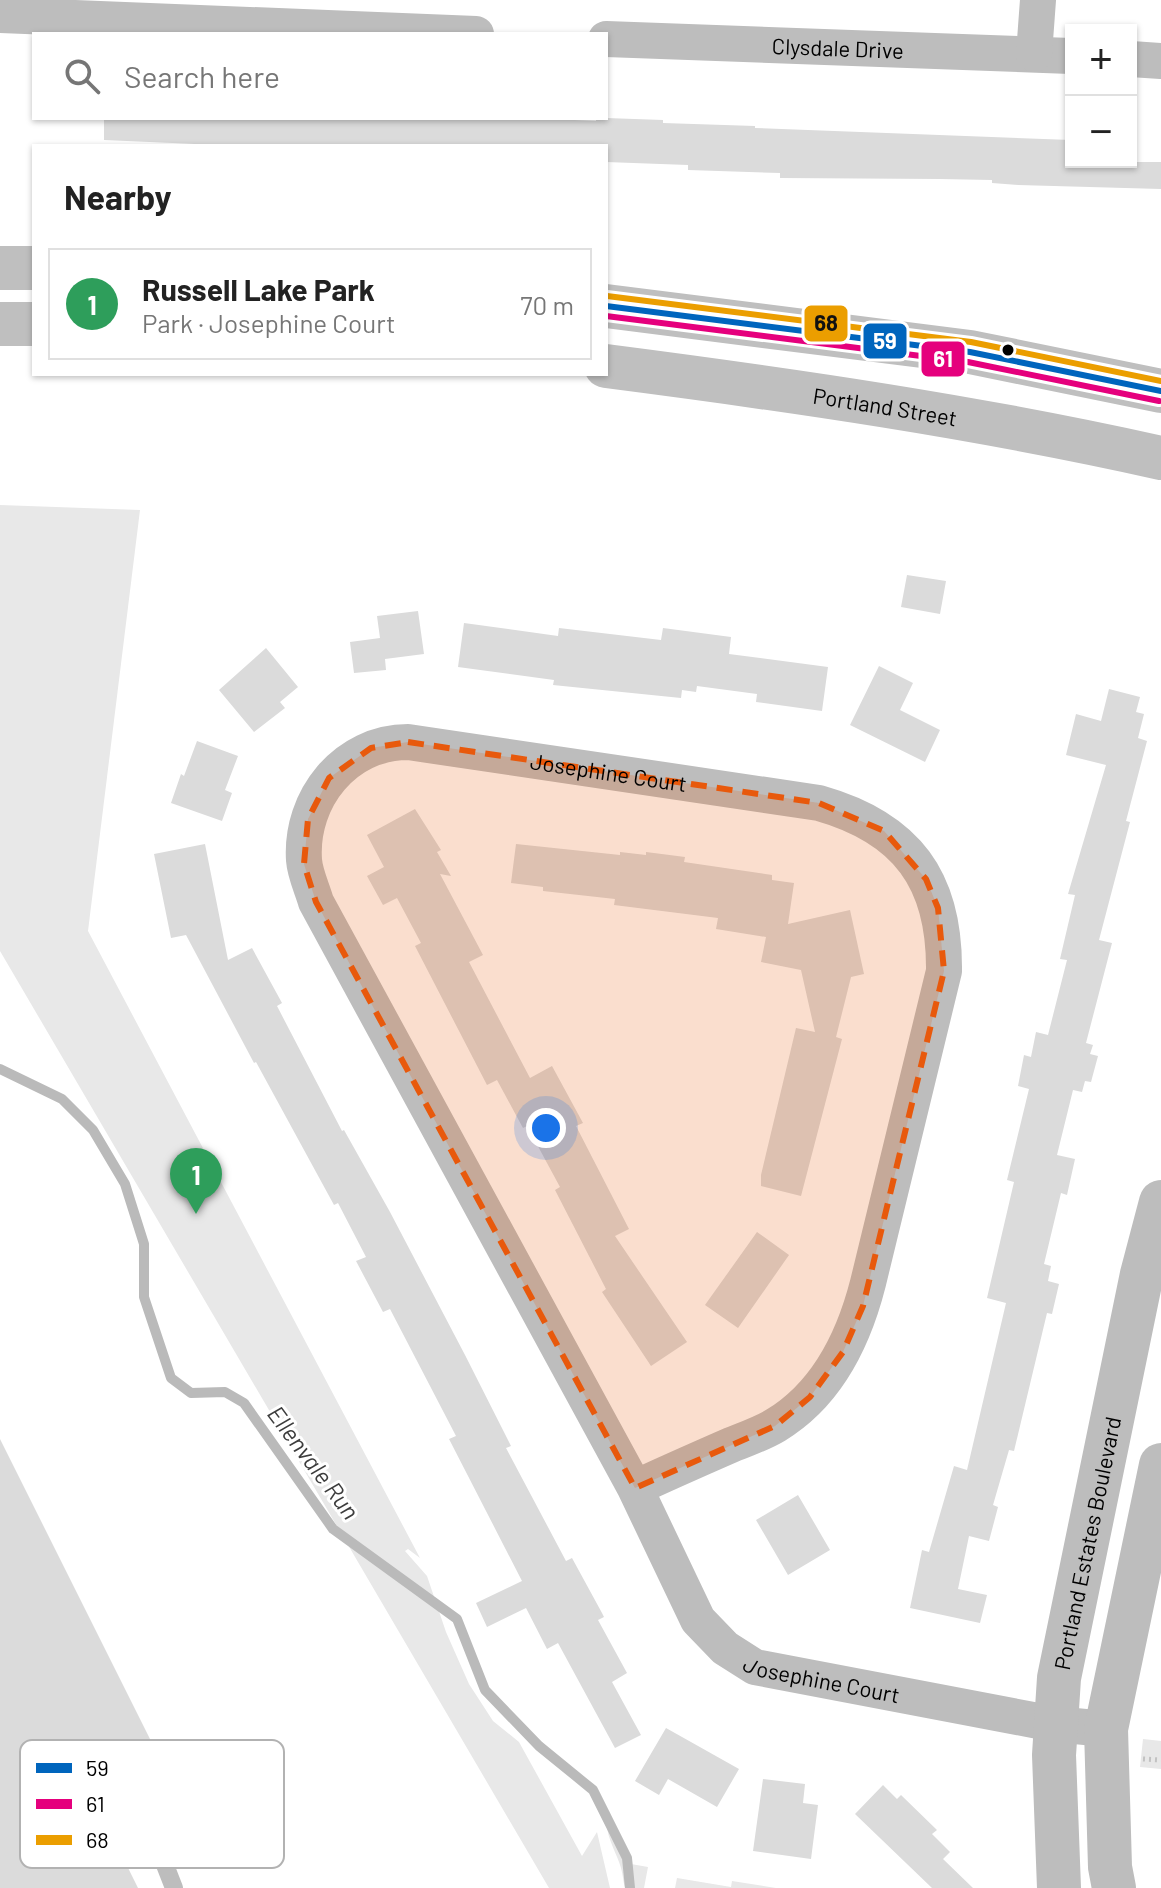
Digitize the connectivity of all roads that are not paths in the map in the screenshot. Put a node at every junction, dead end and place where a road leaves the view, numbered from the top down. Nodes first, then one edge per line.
1 (1038, 0) edge
2 (0, 15) edge
3 (426, 32) edge
4 (608, 39) edge
5 (1034, 54) junction
6 (1065, 56) edge
7 (1137, 59) edge
8 (1161, 61) edge
9 (0, 268) edge
10 (32, 268) edge
11 (608, 306) edge
12 (0, 324) edge
13 (32, 324) edge
14 (608, 366) edge
15 (1161, 391) edge
16 (1161, 458) edge
17 (1161, 1202) edge
18 (1155, 1251) edge
19 (1161, 1465) edge
20 (635, 1488) junction
21 (1054, 1724) junction
22 (1106, 1729) junction
23 (166, 1868) edge
24 (174, 1888) edge
25 (1059, 1888) edge
26 (1114, 1888) edge

1 - 5 street
2 - 3 street
4 - 5 street, Clysdale Drive
5 - 6 street, Clysdale Drive
7 - 8 street
9 - 10 main road
11 - 15 main road
12 - 13 main road
14 - 16 main road, Portland Street
17 - 18 street, Portland Estates Boulevard
18 - 21 street, Portland Estates Boulevard
19 - 22 street
20 - 20 street, Josephine Court
20 - 21 street, Josephine Court
21 - 22 street, Josephine Court
21 - 25 street, Portland Estates Boulevard
22 - 26 street
23 - 24 lane

